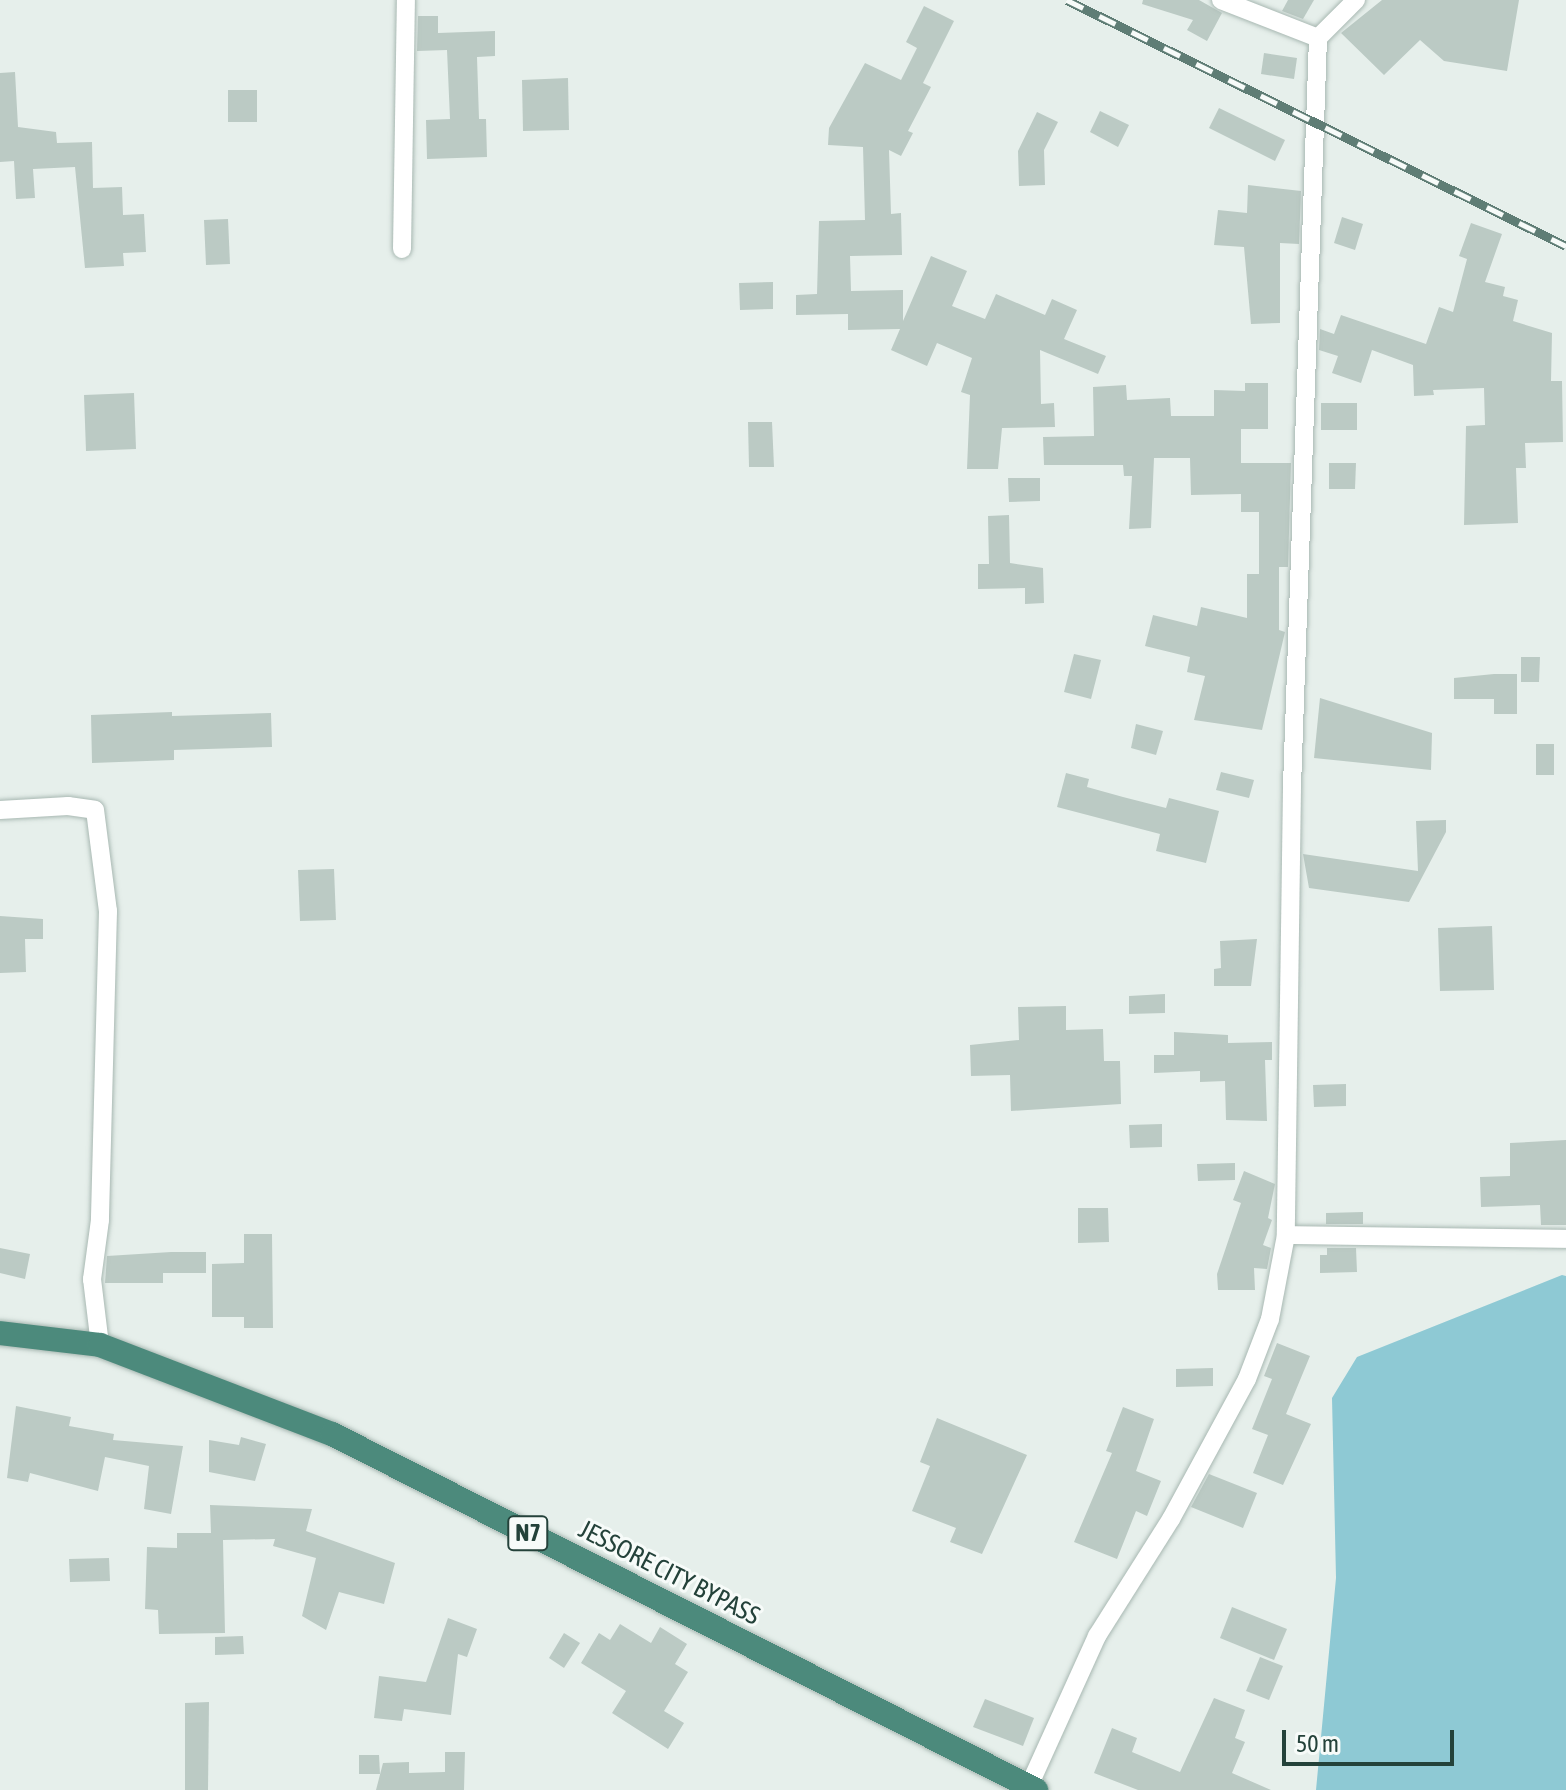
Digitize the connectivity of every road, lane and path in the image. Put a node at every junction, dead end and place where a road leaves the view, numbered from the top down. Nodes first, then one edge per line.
1 (406, 0) edge
2 (1221, 0) edge
3 (1356, 0) edge
4 (1318, 38) junction
5 (402, 249) dead end
6 (0, 810) edge
7 (1286, 1235) junction
8 (1566, 1239) edge
9 (0, 1333) edge
10 (100, 1345) junction
11 (1032, 1788) edge

1 - 5 street
2 - 4 street
3 - 4 street
4 - 7 street
6 - 10 street
7 - 8 street
7 - 11 street
9 - 10 highway, JESSORE CITY BYPASS / N7
10 - 11 highway, JESSORE CITY BYPASS / N7

